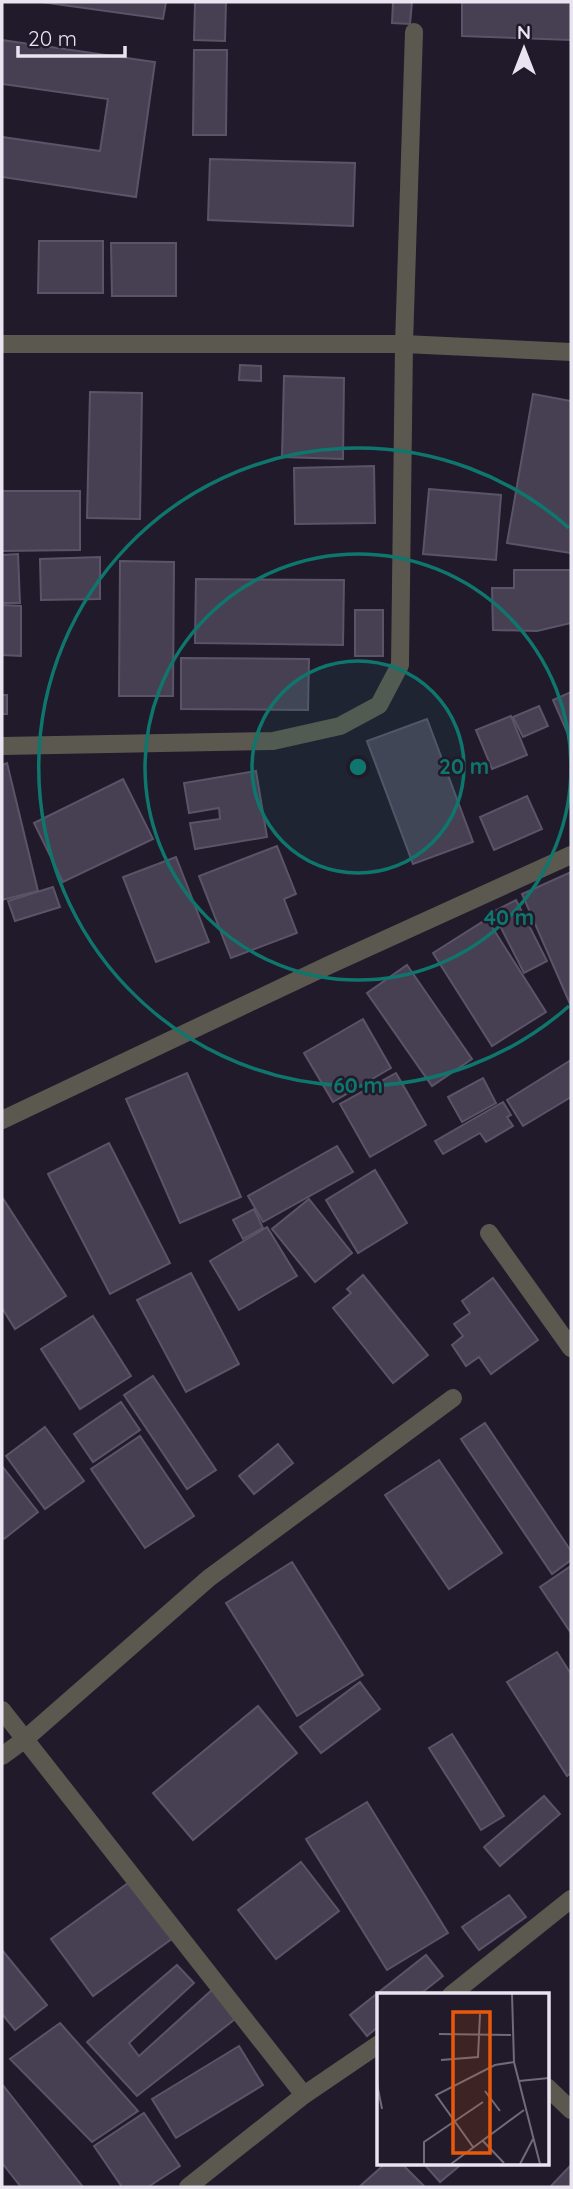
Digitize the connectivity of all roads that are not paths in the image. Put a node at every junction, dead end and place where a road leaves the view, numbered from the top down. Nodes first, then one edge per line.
1 (414, 32) dead end
2 (2, 344) edge
3 (404, 344) junction
4 (571, 352) edge
5 (2, 746) edge
6 (571, 855) edge
7 (2, 1120) edge
8 (489, 1233) dead end
9 (571, 1348) edge
10 (453, 1398) dead end
11 (2, 1710) edge
12 (24, 1740) junction
13 (2, 1756) edge
14 (571, 1899) edge
15 (453, 1993) edge
16 (377, 2045) edge
17 (548, 2088) edge
18 (304, 2095) junction
19 (571, 2110) edge
20 (188, 2187) edge

1 - 3 street
2 - 3 street
3 - 4 street
3 - 5 street
6 - 7 street
8 - 9 street
10 - 12 street
11 - 12 street
12 - 13 street
12 - 18 street
14 - 15 street
16 - 18 street
17 - 19 street
18 - 20 street

